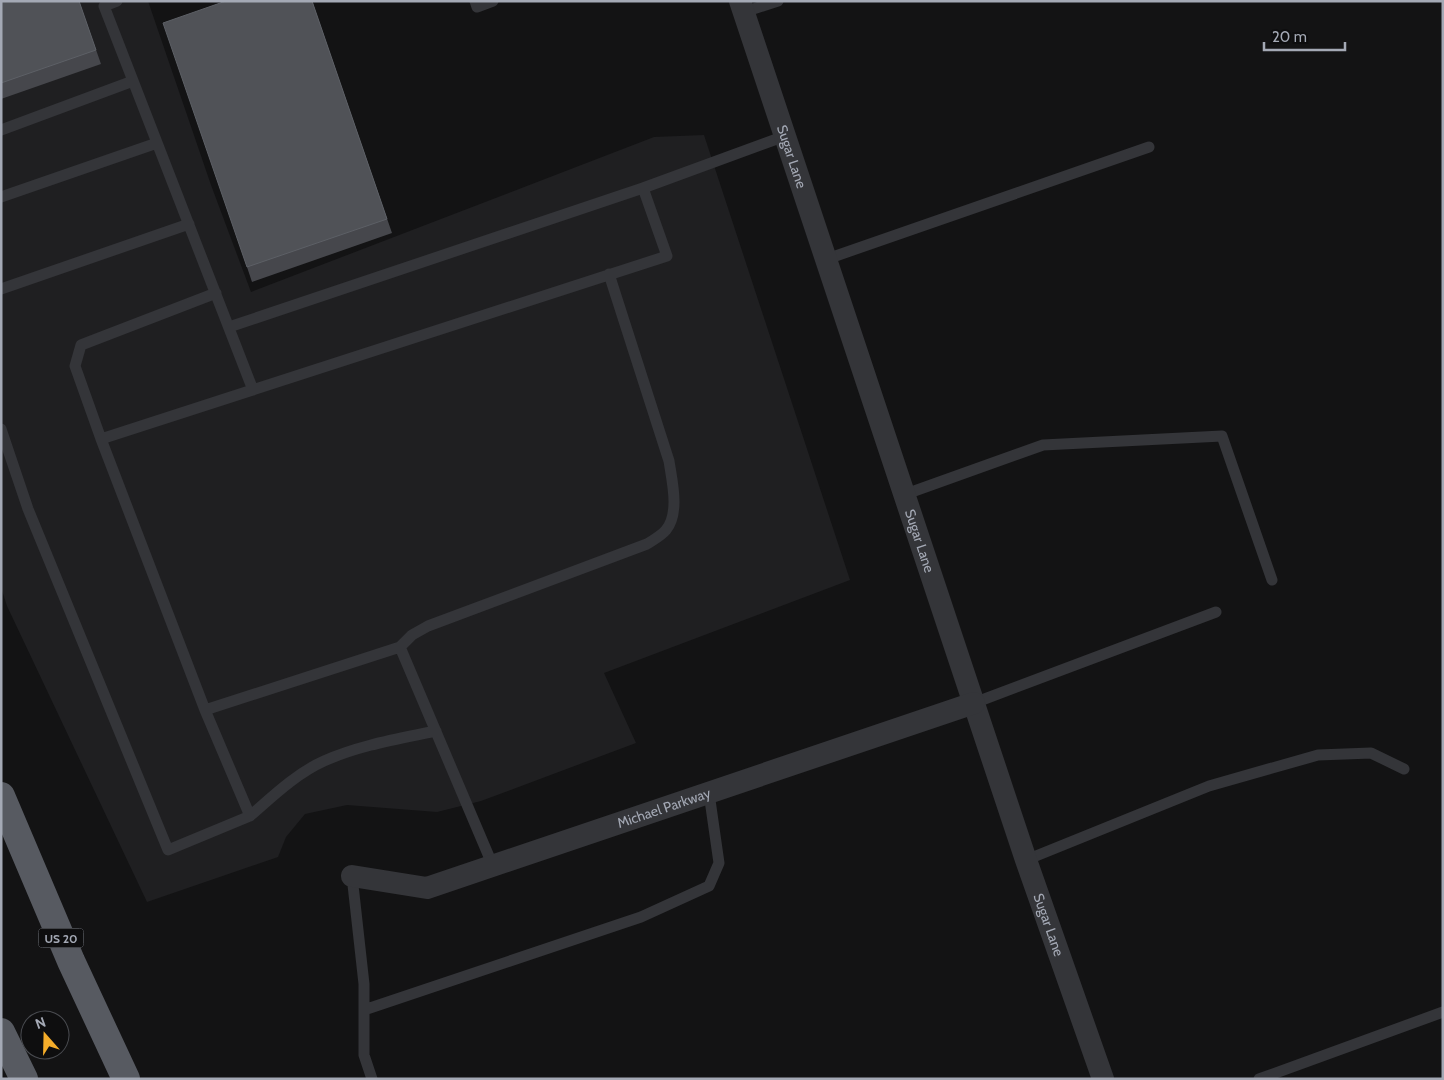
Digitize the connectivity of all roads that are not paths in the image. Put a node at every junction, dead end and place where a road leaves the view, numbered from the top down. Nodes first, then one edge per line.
1 (117, 1) edge
2 (475, 1) edge
3 (493, 1) edge
4 (778, 1) edge
5 (103, 4) edge
6 (742, 7) edge
7 (133, 81) junction
8 (1, 130) edge
9 (785, 136) junction
10 (157, 143) junction
11 (1149, 147) dead end
12 (643, 188) junction
13 (1, 197) edge
14 (189, 224) junction
15 (827, 259) junction
16 (609, 274) junction
17 (1, 289) edge
18 (216, 294) junction
19 (229, 327) junction
20 (253, 390) junction
21 (1, 429) edge
22 (101, 439) junction
23 (906, 494) junction
24 (1272, 580) dead end
25 (1216, 612) dead end
26 (400, 648) junction
27 (974, 703) junction
28 (206, 710) junction
29 (436, 731) junction
30 (1404, 769) dead end
31 (709, 793) junction
32 (1, 796) edge
33 (250, 816) junction
34 (1026, 860) junction
35 (493, 866) junction
36 (352, 876) joint
37 (364, 1010) junction
38 (1443, 1012) edge
39 (1, 1032) edge
40 (24, 1079) edge
41 (126, 1079) edge
42 (372, 1079) edge
43 (1103, 1079) edge
44 (1258, 1079) edge

1 - 5 lane
2 - 3 lane
4 - 6 lane
5 - 7 lane
6 - 9 street, Sugar Lane
7 - 8 lane
7 - 10 lane
9 - 12 lane
9 - 15 street, Sugar Lane
10 - 13 lane
10 - 14 lane
11 - 15 lane
12 - 16 lane
12 - 19 lane
14 - 17 lane
14 - 18 lane
15 - 23 street, Sugar Lane
16 - 20 lane
16 - 26 lane
18 - 19 lane
18 - 22 lane
19 - 20 lane
20 - 22 lane
21 - 33 lane
22 - 28 lane
23 - 24 lane
23 - 27 street, Sugar Lane
25 - 27 lane
26 - 28 lane
26 - 29 lane
27 - 31 street, Michael Parkway
27 - 34 street, Sugar Lane
28 - 33 lane
29 - 33 lane
29 - 35 lane
30 - 34 lane
31 - 35 street, Michael Parkway
31 - 37 lane
32 - 41 highway, US 20
34 - 43 street, Sugar Lane
35 - 36 street, Michael Parkway
36 - 37 lane
37 - 42 lane
38 - 44 lane
39 - 40 highway

